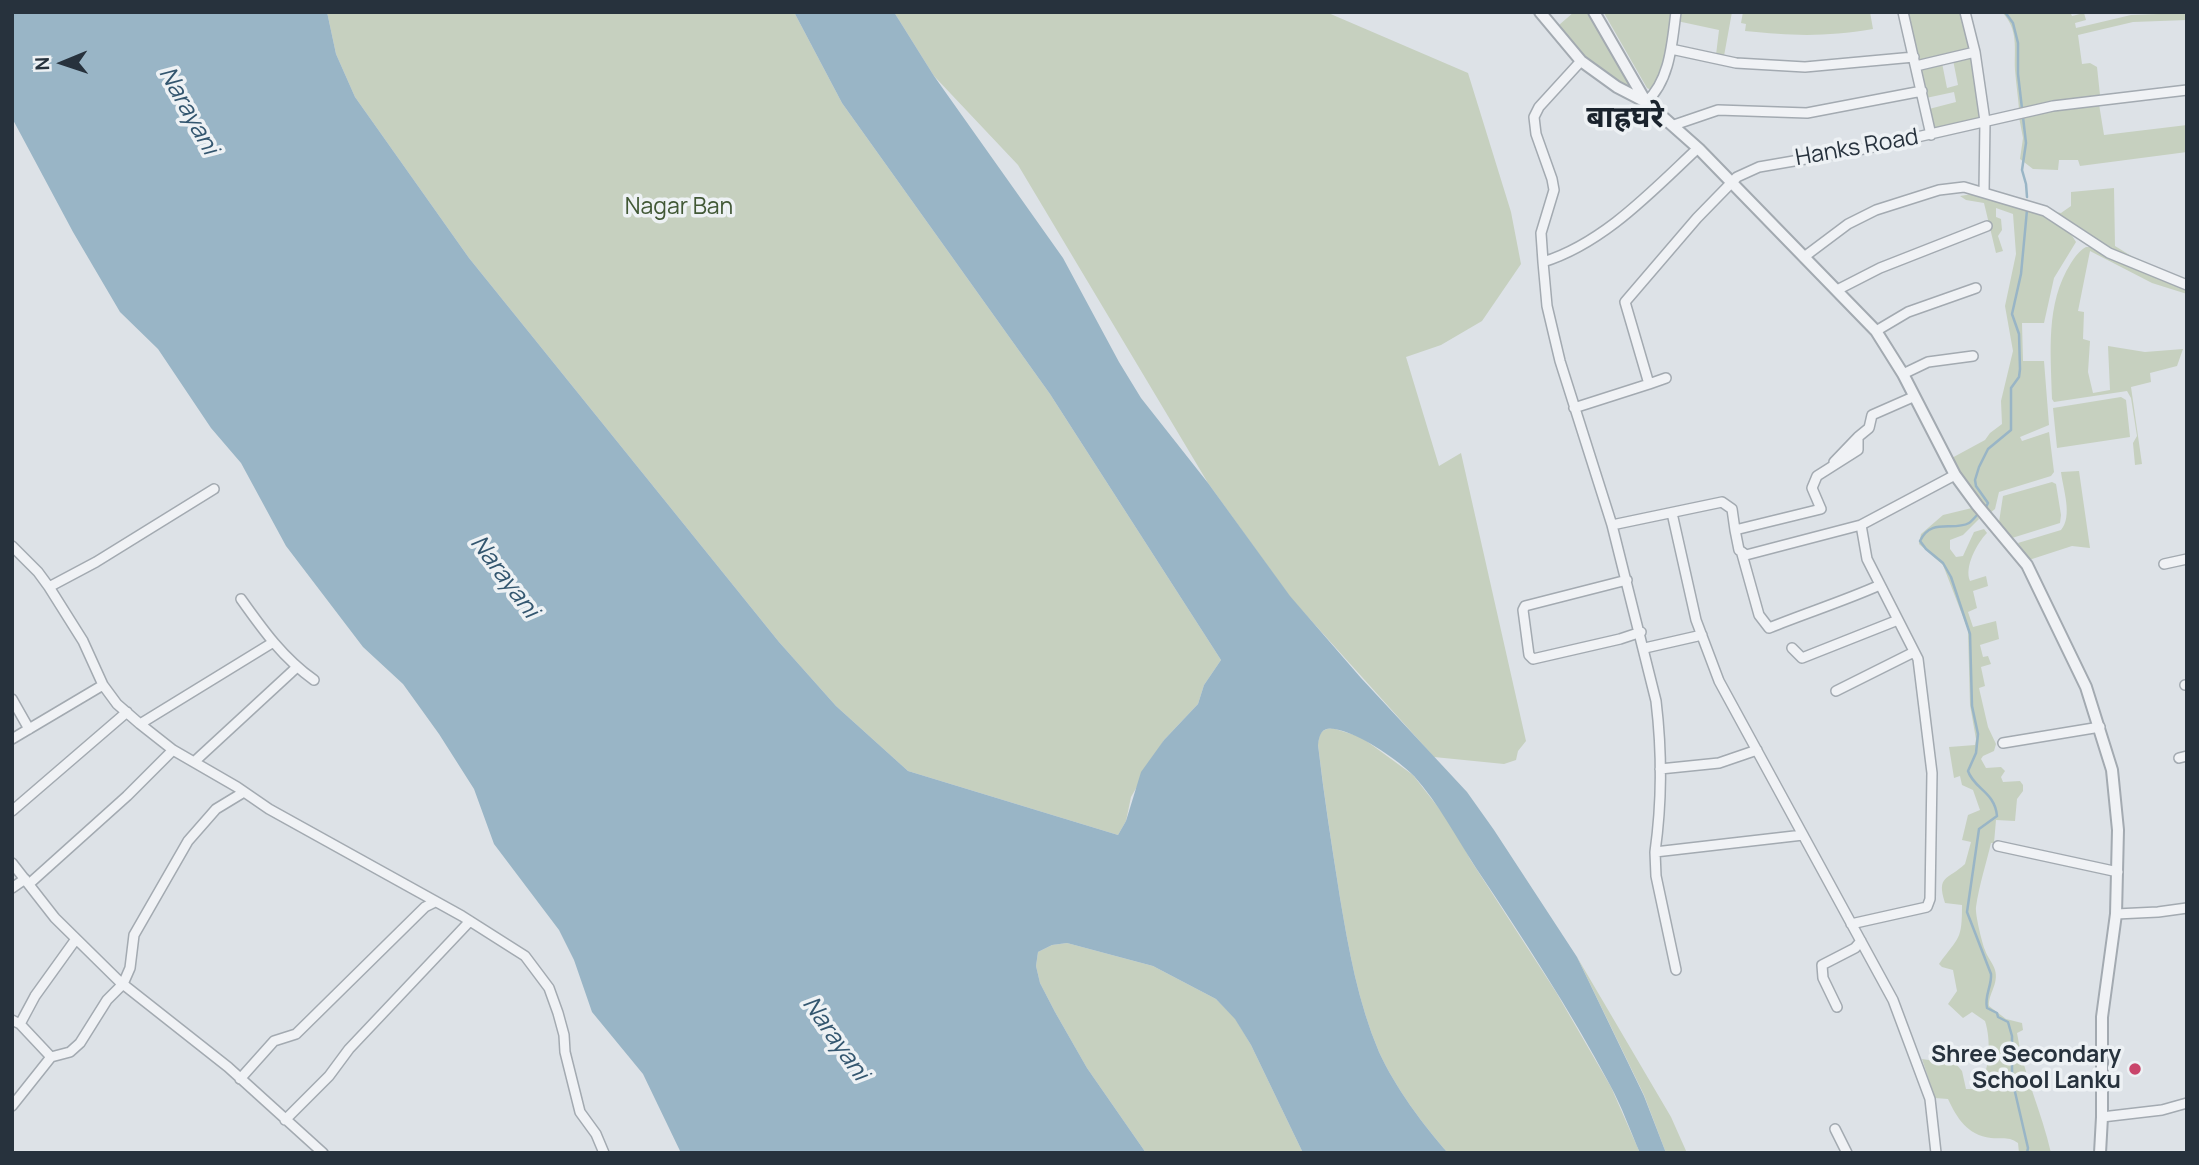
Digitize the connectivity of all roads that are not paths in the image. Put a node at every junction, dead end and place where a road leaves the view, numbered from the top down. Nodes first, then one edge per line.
1 (1540, 12) edge
2 (1594, 12) edge
3 (1675, 12) edge
4 (1903, 12) edge
5 (1965, 12) edge
6 (1671, 49) junction
7 (1975, 52) junction
8 (1581, 61) junction
9 (1915, 62) junction
10 (2187, 90) edge
11 (1922, 91) junction
12 (1646, 102) junction
13 (1985, 121) junction
14 (1674, 125) junction
15 (1931, 135) junction
16 (1698, 148) junction
17 (1732, 182) junction
18 (1984, 192) junction
19 (1987, 226) dead end
20 (1804, 257) junction
21 (1543, 262) junction
22 (2187, 285) edge
23 (1976, 288) dead end
24 (1837, 290) junction
25 (1876, 331) junction
26 (1973, 356) dead end
27 (1903, 374) junction
28 (1666, 378) dead end
29 (1649, 384) junction
30 (1913, 397) junction
31 (1574, 408) junction
32 (1955, 475) junction
33 (214, 489) dead end
34 (1672, 513) junction
35 (1612, 525) junction
36 (1861, 525) junction
37 (1735, 530) junction
38 (12, 546) edge
39 (1741, 554) junction
40 (2187, 559) edge
41 (2164, 564) dead end
42 (1627, 580) junction
43 (1880, 585) junction
44 (49, 587) junction
45 (241, 599) dead end
46 (1898, 620) junction
47 (1641, 632) junction
48 (1702, 635) junction
49 (272, 643) junction
50 (1645, 648) junction
51 (1792, 648) dead end
52 (1914, 652) junction
53 (296, 667) junction
54 (314, 680) dead end
55 (103, 685) junction
56 (1836, 691) dead end
57 (12, 699) edge
58 (127, 712) junction
59 (140, 724) junction
60 (2100, 727) junction
61 (29, 729) junction
62 (12, 739) edge
63 (2003, 743) dead end
64 (173, 750) junction
65 (1757, 750) junction
66 (194, 762) junction
67 (1660, 769) junction
68 (244, 792) junction
69 (12, 811) edge
70 (1803, 835) junction
71 (1998, 846) dead end
72 (1655, 852) junction
73 (12, 863) edge
74 (2118, 872) junction
75 (27, 882) junction
76 (12, 888) edge
77 (435, 902) junction
78 (2187, 908) edge
79 (2116, 914) junction
80 (470, 920) junction
81 (1852, 924) junction
82 (76, 939) junction
83 (1861, 941) junction
84 (1676, 970) dead end
85 (122, 984) junction
86 (1837, 1007) dead end
87 (16, 1022) edge
88 (51, 1057) junction
89 (240, 1079) junction
90 (2187, 1104) edge
91 (12, 1106) edge
92 (2102, 1116) junction
93 (285, 1120) junction
94 (1835, 1129) dead end
95 (324, 1153) edge
96 (604, 1153) edge
97 (1847, 1153) edge
98 (1936, 1153) edge
99 (2099, 1153) edge

1 - 8 street
2 - 12 street
3 - 6 street
4 - 9 street
5 - 7 street
6 - 9 street
6 - 12 street
7 - 9 street
7 - 13 street
8 - 12 street
8 - 21 street
9 - 11 street
10 - 13 street, Hanks Road
11 - 14 street
11 - 15 street
12 - 14 street
13 - 15 street, Hanks Road
13 - 18 street
14 - 16 street
15 - 17 street, Hanks Road
16 - 17 street
16 - 21 street
17 - 20 street
17 - 29 street
18 - 20 street
18 - 22 street
19 - 24 street
20 - 24 street
21 - 31 street
23 - 25 street
24 - 25 street
25 - 27 street
26 - 27 street
27 - 30 street
28 - 29 street
29 - 31 street
30 - 32 street
30 - 37 street
31 - 35 street
32 - 36 street
32 - 60 street
33 - 44 street
34 - 35 street
34 - 37 street
34 - 48 street
35 - 42 street
36 - 39 street
36 - 43 street
37 - 39 street
38 - 44 street
39 - 43 street
40 - 41 street
42 - 47 street
42 - 47 street
43 - 46 street
44 - 55 street
45 - 49 street
46 - 51 street
46 - 52 street
47 - 50 street
48 - 50 street
48 - 65 street
49 - 53 street
49 - 59 street
50 - 67 street
52 - 56 street
52 - 81 street
53 - 54 street
53 - 66 street
55 - 58 street
55 - 61 street
57 - 61 street
58 - 59 street
58 - 69 street
59 - 64 street
60 - 63 street
60 - 74 street
61 - 62 street
64 - 66 street
64 - 75 street
65 - 67 street
65 - 70 street
66 - 68 street
67 - 72 street
68 - 77 street
68 - 85 street
70 - 72 street
70 - 81 street
71 - 74 street
72 - 84 street
73 - 75 street
74 - 79 street
75 - 76 street
75 - 82 street
77 - 80 street
77 - 89 street
78 - 79 street
79 - 92 street
80 - 93 street
80 - 96 street
81 - 83 street
82 - 85 street
82 - 87 street
83 - 86 street
83 - 98 street
85 - 88 street
85 - 89 street
87 - 88 street
88 - 91 street
89 - 93 street
90 - 92 street
92 - 99 street
93 - 95 street
94 - 97 street

